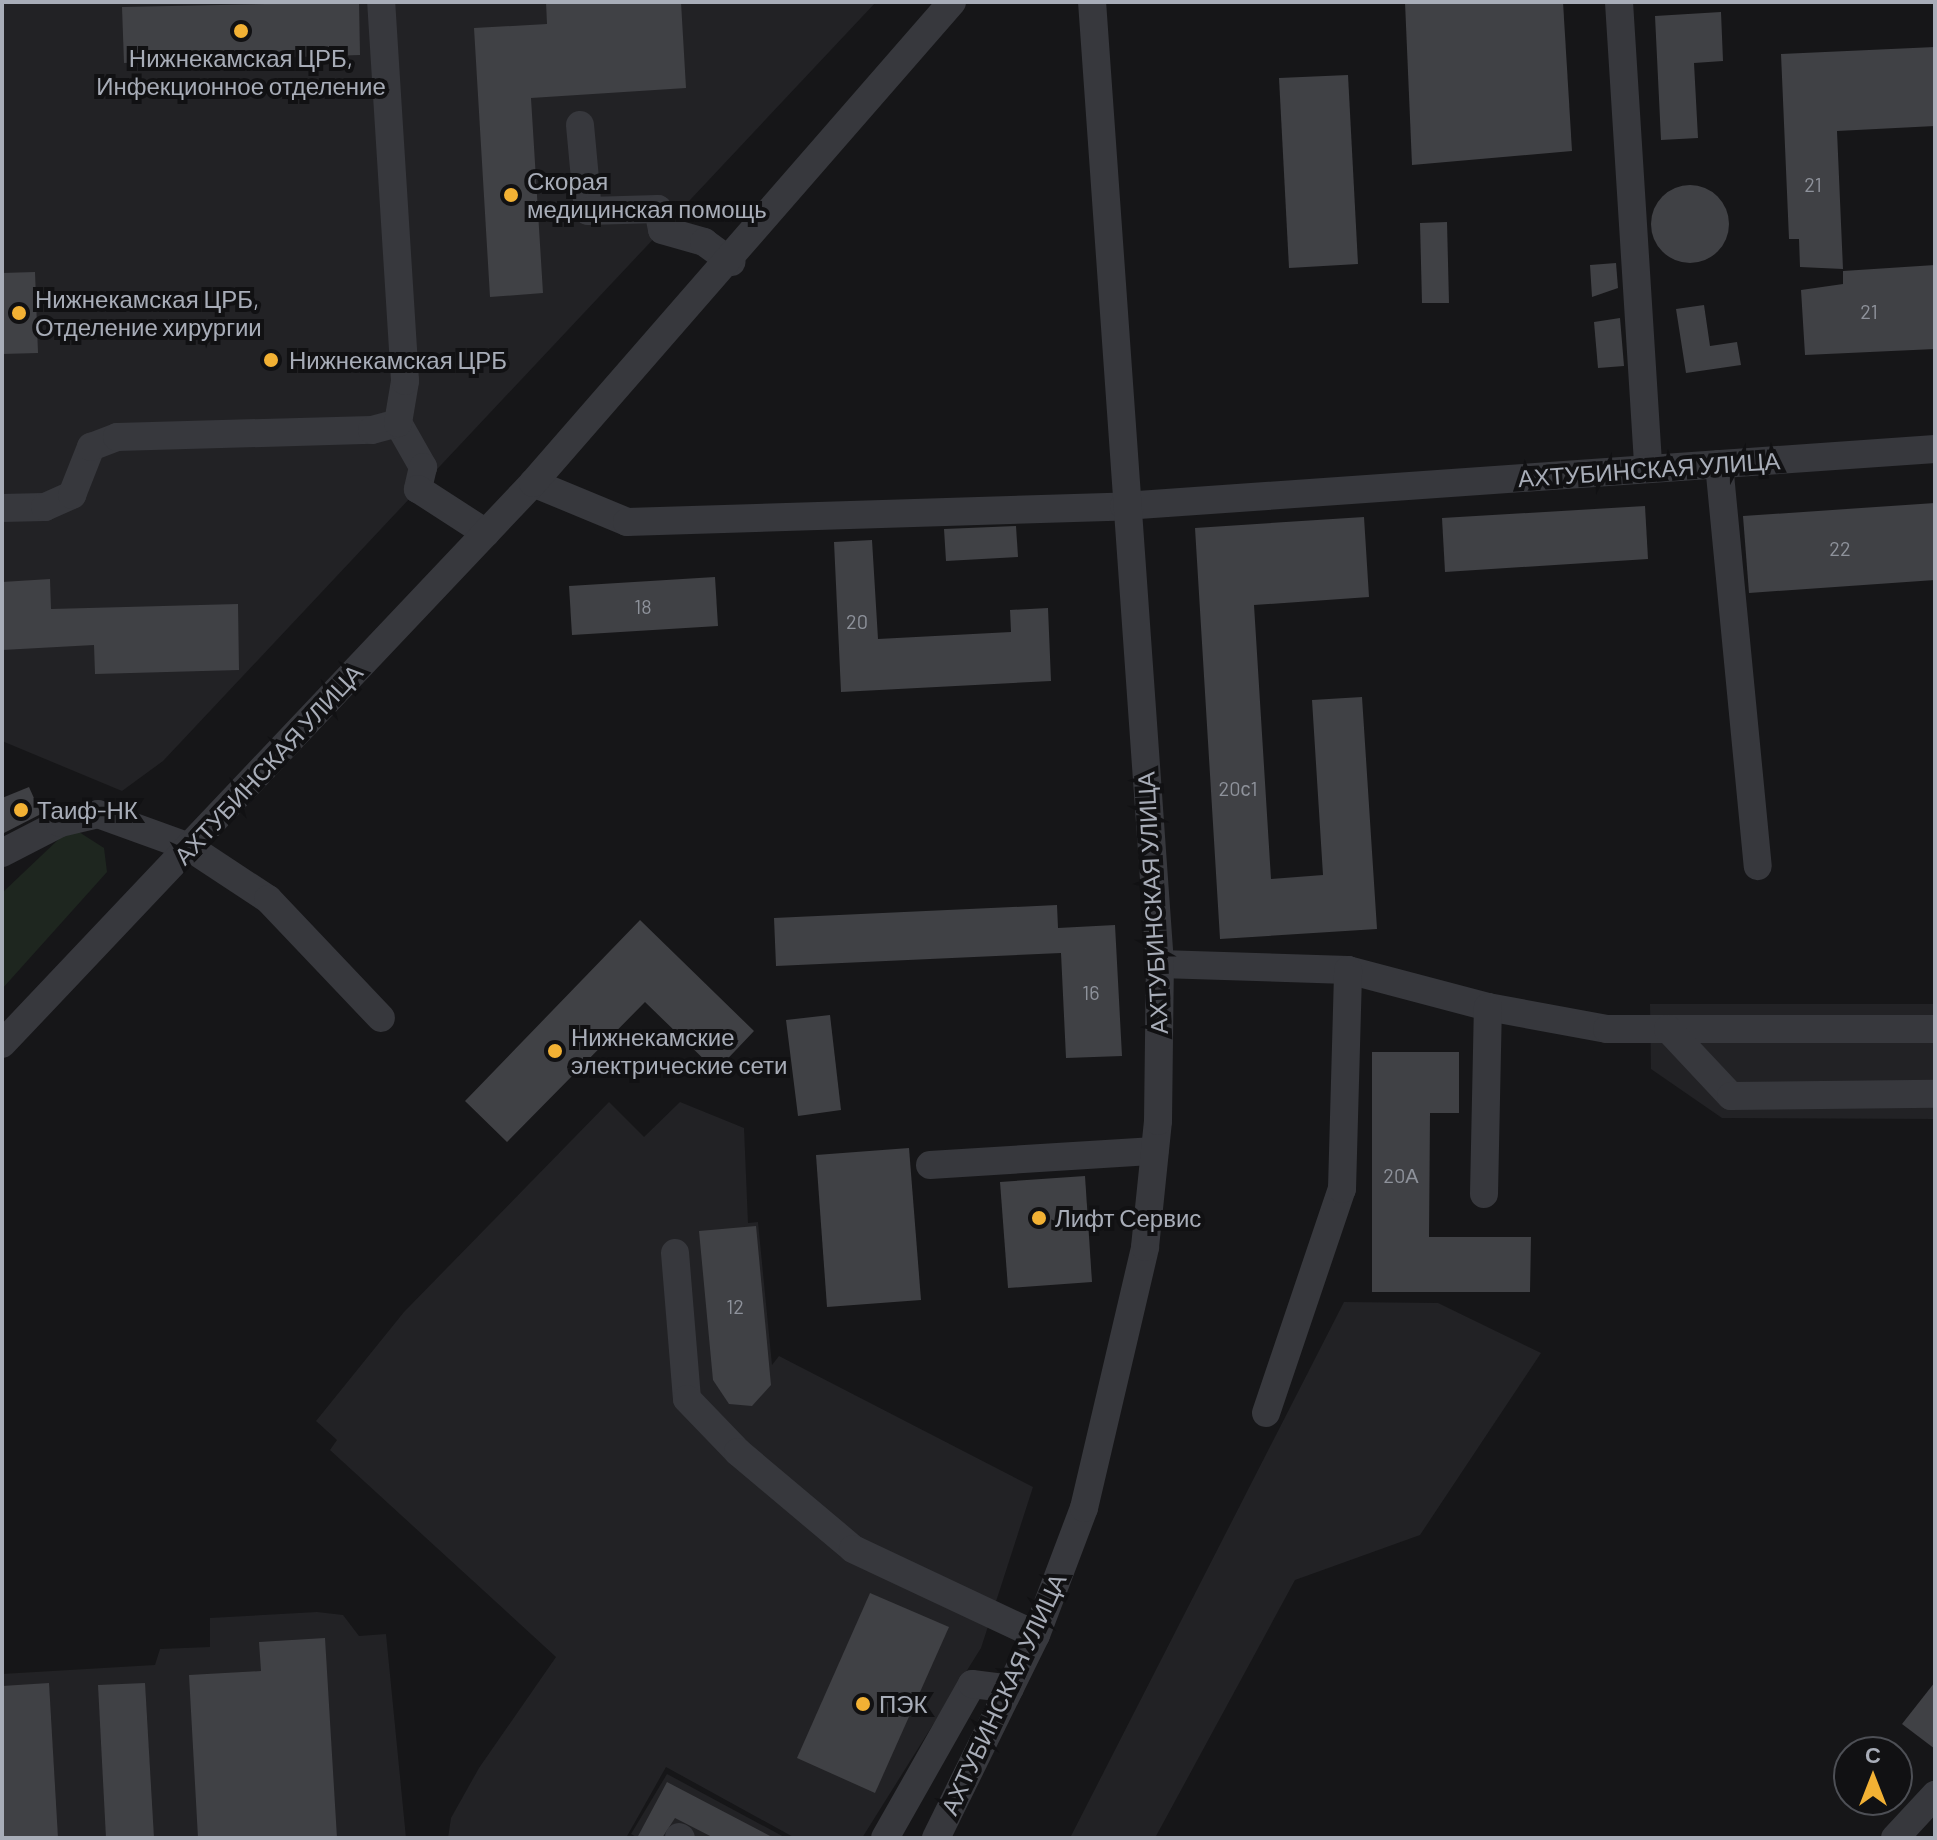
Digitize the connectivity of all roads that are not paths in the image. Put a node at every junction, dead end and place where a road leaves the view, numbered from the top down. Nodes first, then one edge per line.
1 (381, 2) edge
2 (952, 2) edge
3 (1092, 2) edge
4 (1619, 2) edge
5 (580, 125) dead end
6 (732, 262) junction
7 (398, 423) junction
8 (1935, 449) edge
9 (1719, 464) junction
10 (1648, 469) junction
11 (533, 483) junction
12 (1124, 506) junction
13 (2, 508) edge
14 (486, 533) junction
15 (189, 847) junction
16 (2, 853) edge
17 (1758, 866) dead end
18 (1160, 964) junction
19 (1348, 970) junction
20 (1488, 1007) junction
21 (381, 1018) dead end
22 (1668, 1029) junction
23 (1935, 1029) edge
24 (2, 1044) edge
25 (1935, 1094) edge
26 (1155, 1151) junction
27 (930, 1165) dead end
28 (1484, 1194) dead end
29 (675, 1253) dead end
30 (1266, 1413) dead end
31 (1036, 1635) junction
32 (1010, 1689) junction
33 (1935, 1795) edge
34 (885, 1838) edge
35 (936, 1838) edge
36 (1895, 1838) edge

1 - 7 street
2 - 6 street, АХТУБИНСКАЯ УЛИЦА
3 - 12 street, АХТУБИНСКАЯ УЛИЦА
4 - 10 street
5 - 6 street
6 - 11 street, АХТУБИНСКАЯ УЛИЦА
7 - 13 street
7 - 14 street
8 - 9 street, АХТУБИНСКАЯ УЛИЦА
9 - 10 street, АХТУБИНСКАЯ УЛИЦА
9 - 17 street
10 - 12 street, АХТУБИНСКАЯ УЛИЦА
11 - 12 street, АХТУБИНСКАЯ УЛИЦА
11 - 14 street, АХТУБИНСКАЯ УЛИЦА
12 - 18 street, АХТУБИНСКАЯ УЛИЦА
14 - 15 street, АХТУБИНСКАЯ УЛИЦА
15 - 16 street
15 - 21 street
15 - 24 street, АХТУБИНСКАЯ УЛИЦА
18 - 19 street
18 - 26 street, АХТУБИНСКАЯ УЛИЦА
19 - 20 street
19 - 30 street
20 - 22 street
20 - 28 street
22 - 23 street
22 - 25 street
26 - 27 street
26 - 31 street, АХТУБИНСКАЯ УЛИЦА
29 - 31 street
31 - 32 street, АХТУБИНСКАЯ УЛИЦА
32 - 34 street
32 - 35 street, АХТУБИНСКАЯ УЛИЦА
33 - 36 street

